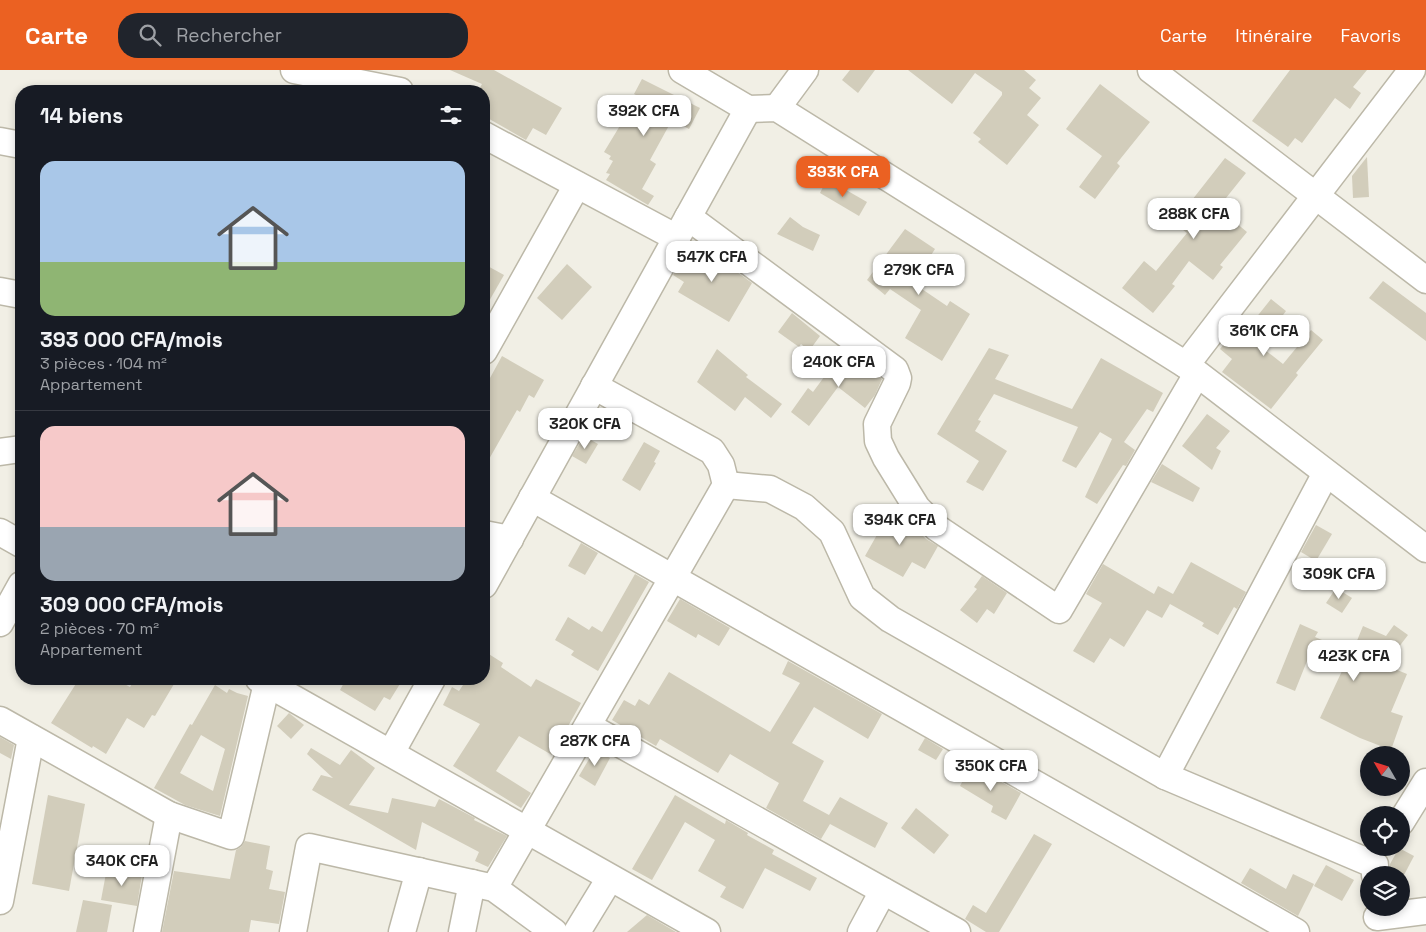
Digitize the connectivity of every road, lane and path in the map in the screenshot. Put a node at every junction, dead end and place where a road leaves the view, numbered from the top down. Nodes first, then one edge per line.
1 (682, 70) edge
2 (805, 70) edge
3 (1151, 70) edge
4 (1412, 70) edge
5 (311, 76) edge
6 (364, 85) edge
7 (776, 108) junction
8 (748, 109) junction
9 (490, 138) edge
10 (0, 141) edge
11 (15, 144) edge
12 (577, 185) junction
13 (1316, 196) junction
14 (682, 227) junction
15 (1426, 280) edge
16 (0, 291) edge
17 (15, 294) edge
18 (490, 340) edge
19 (1192, 369) junction
20 (594, 386) junction
21 (1326, 473) junction
22 (726, 485) junction
23 (532, 498) junction
24 (0, 532) edge
25 (490, 535) edge
26 (510, 539) junction
27 (15, 541) edge
28 (1426, 549) edge
29 (490, 575) edge
30 (673, 578) junction
31 (15, 596) edge
32 (0, 623) edge
33 (264, 685) edge
34 (274, 685) edge
35 (429, 685) edge
36 (0, 720) edge
37 (588, 726) junction
38 (31, 738) junction
39 (391, 753) junction
40 (1165, 776) junction
41 (1426, 782) edge
42 (1410, 808) edge
43 (169, 815) junction
44 (528, 830) junction
45 (1379, 863) edge
46 (419, 871) junction
47 (610, 878) junction
48 (483, 886) junction
49 (883, 891) junction
50 (0, 901) edge
51 (1426, 911) edge
52 (1377, 919) edge
53 (147, 932) edge
54 (294, 932) edge
55 (402, 932) edge
56 (462, 932) edge
57 (554, 932) edge
58 (577, 932) edge
59 (707, 932) edge
60 (861, 932) edge
61 (957, 932) edge
62 (1296, 932) edge

1 - 8 street
2 - 7 street
3 - 13 street
4 - 13 street
5 - 6 street
7 - 8 street
7 - 19 street
8 - 14 street
9 - 12 street
10 - 11 street
12 - 14 street
12 - 18 street
13 - 15 street
13 - 19 street
14 - 19 street
14 - 20 street
16 - 17 street
19 - 21 street
20 - 22 street
20 - 23 street
21 - 28 street
21 - 40 street
22 - 30 street
22 - 40 street
23 - 26 street
23 - 30 street
24 - 27 street
25 - 26 street
26 - 29 street
30 - 37 street
30 - 62 street
31 - 32 street
33 - 43 street
34 - 39 street
35 - 39 street
36 - 38 street
37 - 44 street
37 - 49 street
38 - 43 street
38 - 50 street
39 - 44 street
40 - 45 street
41 - 42 street
43 - 53 street
44 - 47 street
44 - 48 street
46 - 48 street
46 - 54 street
46 - 55 street
47 - 58 street
47 - 59 street
48 - 56 street
48 - 57 street
49 - 60 street
49 - 61 street
51 - 52 street

